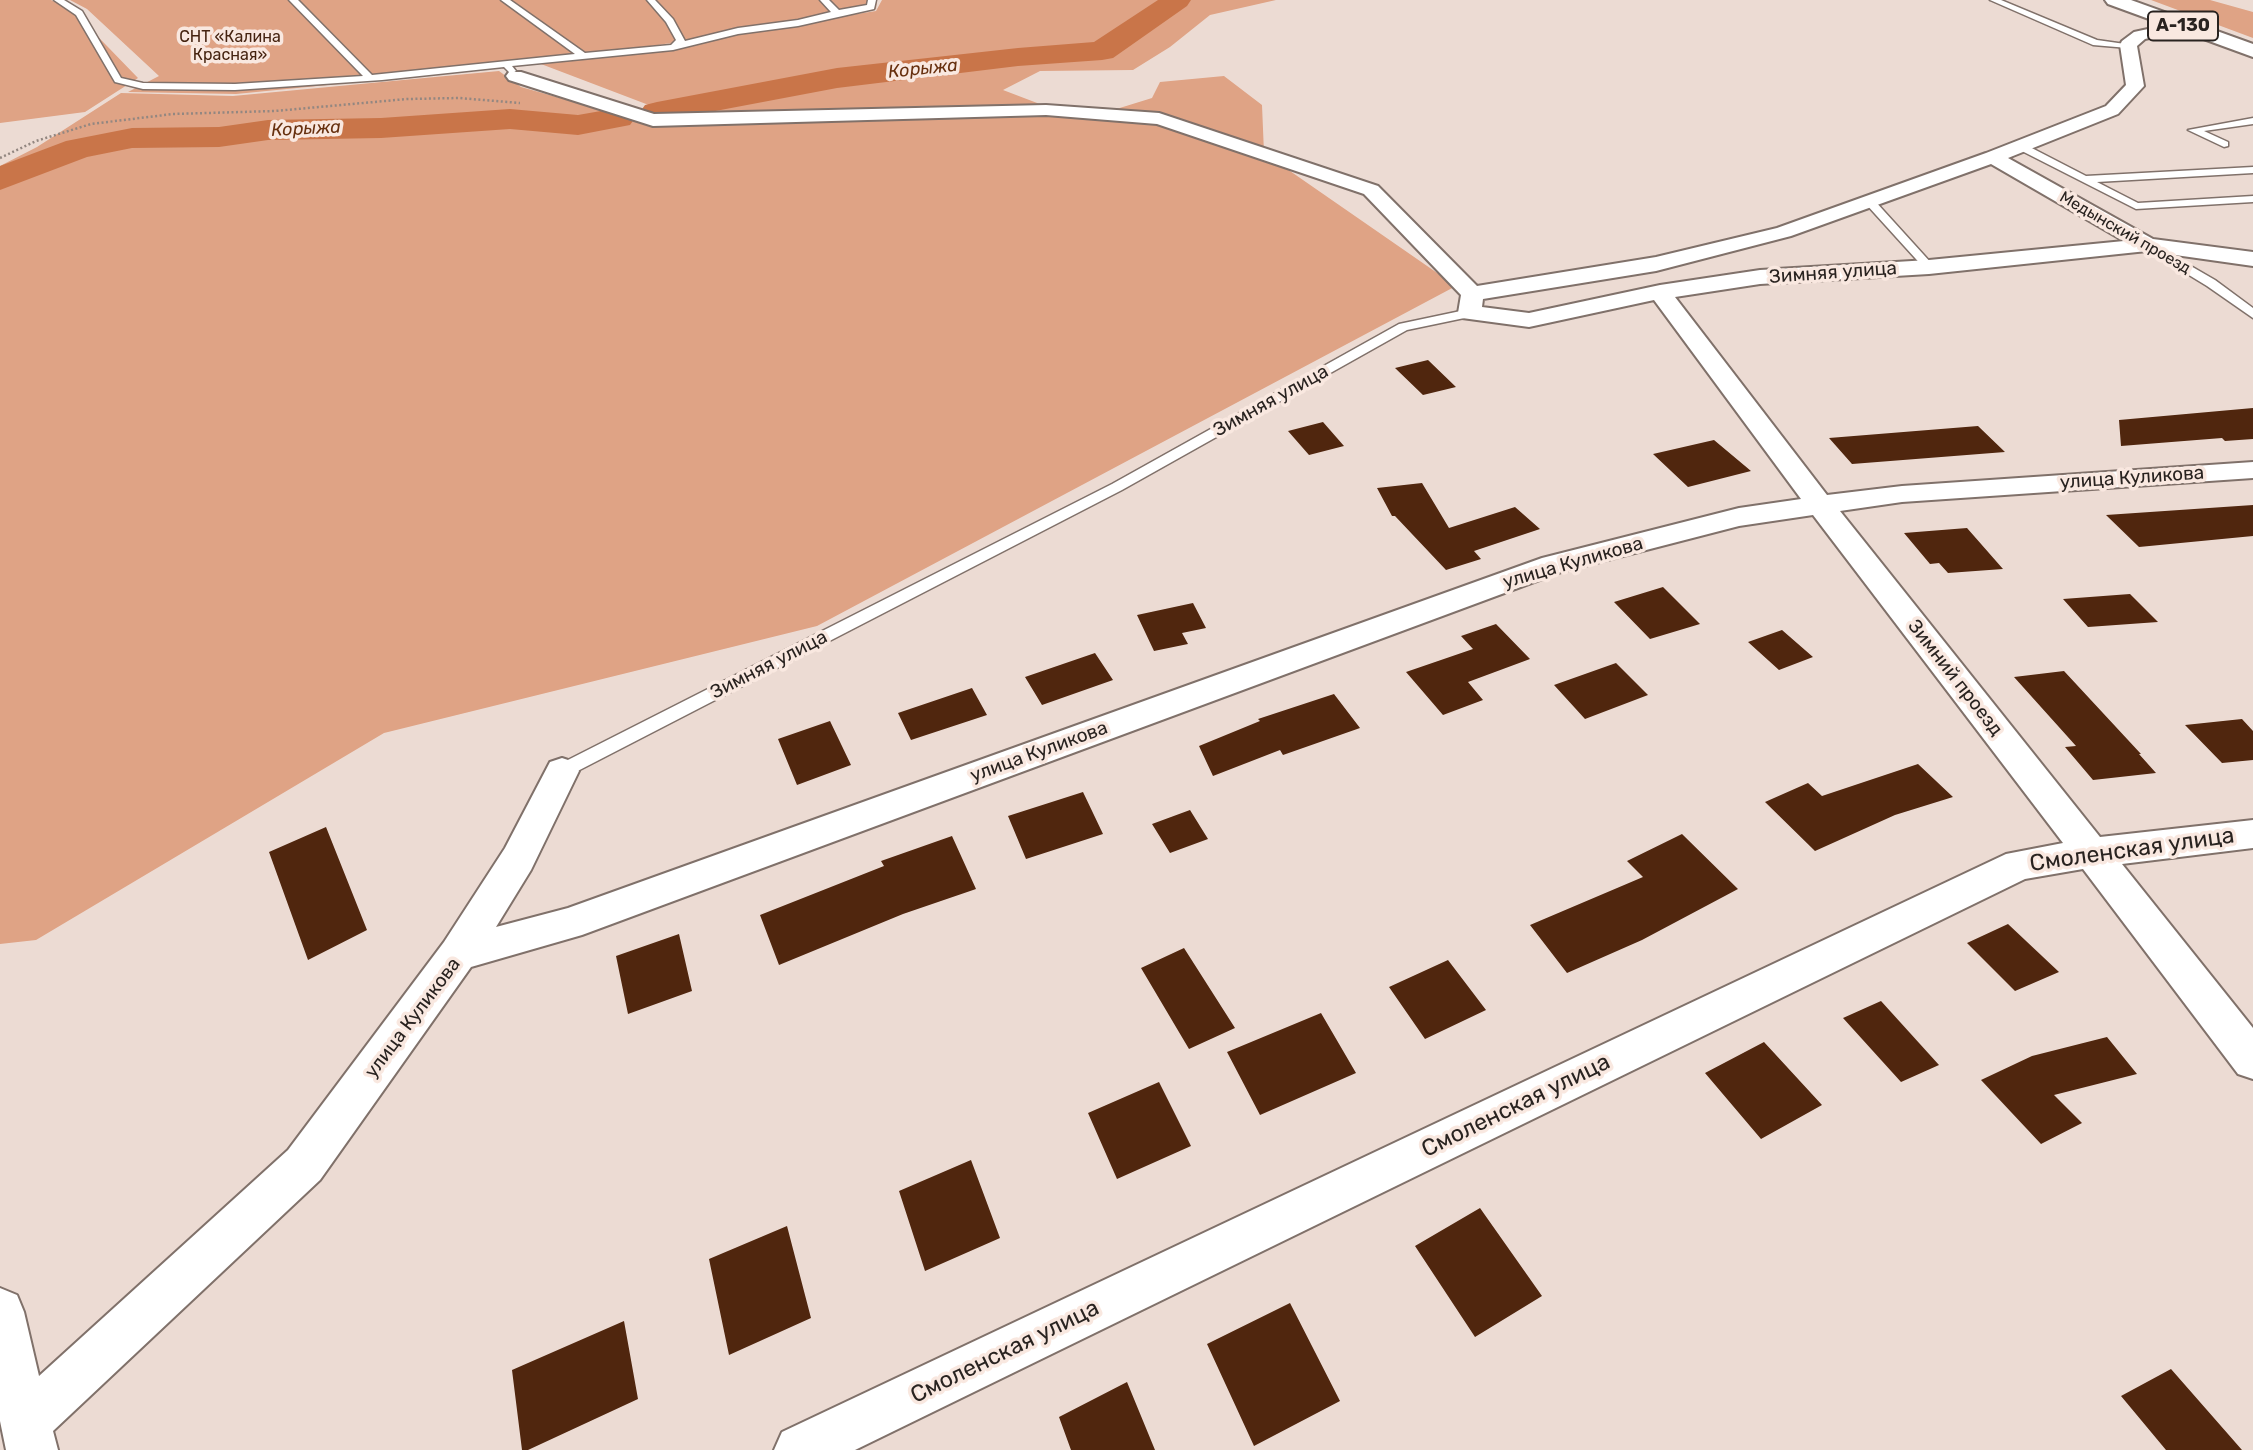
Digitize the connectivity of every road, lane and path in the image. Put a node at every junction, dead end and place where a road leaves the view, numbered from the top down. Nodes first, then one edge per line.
1 (58, 0) edge
2 (293, 0) edge
3 (505, 0) edge
4 (651, 0) edge
5 (824, 0) edge
6 (872, 0) edge
7 (1994, 0) edge
8 (2114, 0) edge
9 (837, 13) junction
10 (2185, 26) junction
11 (2128, 45) junction
12 (673, 47) junction
13 (2253, 51) edge
14 (583, 56) junction
15 (510, 70) junction
16 (370, 78) junction
17 (584, 98) junction
18 (2253, 121) edge
19 (2224, 144) dead end
20 (2020, 146) junction
21 (1993, 157) junction
22 (0, 158) edge
23 (2253, 170) edge
24 (2087, 179) junction
25 (2253, 199) edge
26 (1870, 202) junction
27 (1733, 245) junction
28 (2147, 245) junction
29 (2253, 259) edge
30 (1929, 267) junction
31 (1760, 277) junction
32 (1660, 292) junction
33 (1471, 303) junction
34 (2253, 314) edge
35 (2253, 470) edge
36 (1820, 505) junction
37 (562, 771) joint
38 (2253, 834) edge
39 (2091, 853) junction
40 (458, 954) junction
41 (2253, 1060) edge
42 (0, 1312) edge
43 (29, 1436) edge
44 (800, 1450) edge

1 - 16 lane
2 - 16 lane
3 - 14 lane
4 - 12 lane
5 - 9 lane
6 - 9 lane
7 - 11 lane
8 - 10 main road, А-130
9 - 12 lane
10 - 11 street
10 - 13 main road, А-130
11 - 20 street
12 - 14 lane
14 - 15 lane
15 - 16 lane
15 - 17 street
17 - 22 path
17 - 33 street
18 - 19 lane
20 - 21 street
20 - 24 lane
21 - 26 street
21 - 28 street, Медынский проезд
23 - 24 lane
24 - 25 lane
26 - 27 street
26 - 30 lane
27 - 31 street
27 - 33 street
28 - 29 street, Зимняя улица
28 - 30 street, Зимняя улица
28 - 34 lane, Медынский проезд
30 - 31 street, Зимняя улица
31 - 32 street, Зимняя улица
32 - 33 street, Зимняя улица
32 - 36 street, Зимний проезд
33 - 37 lane, Зимняя улица
35 - 36 street, улица Куликова
36 - 39 street, Зимний проезд
36 - 40 street, улица Куликова
37 - 40 street, Зимняя улица
38 - 39 street, Смоленская улица
39 - 41 street, Зимний проезд
39 - 44 street, Смоленская улица
40 - 43 street, улица Куликова
42 - 43 street

